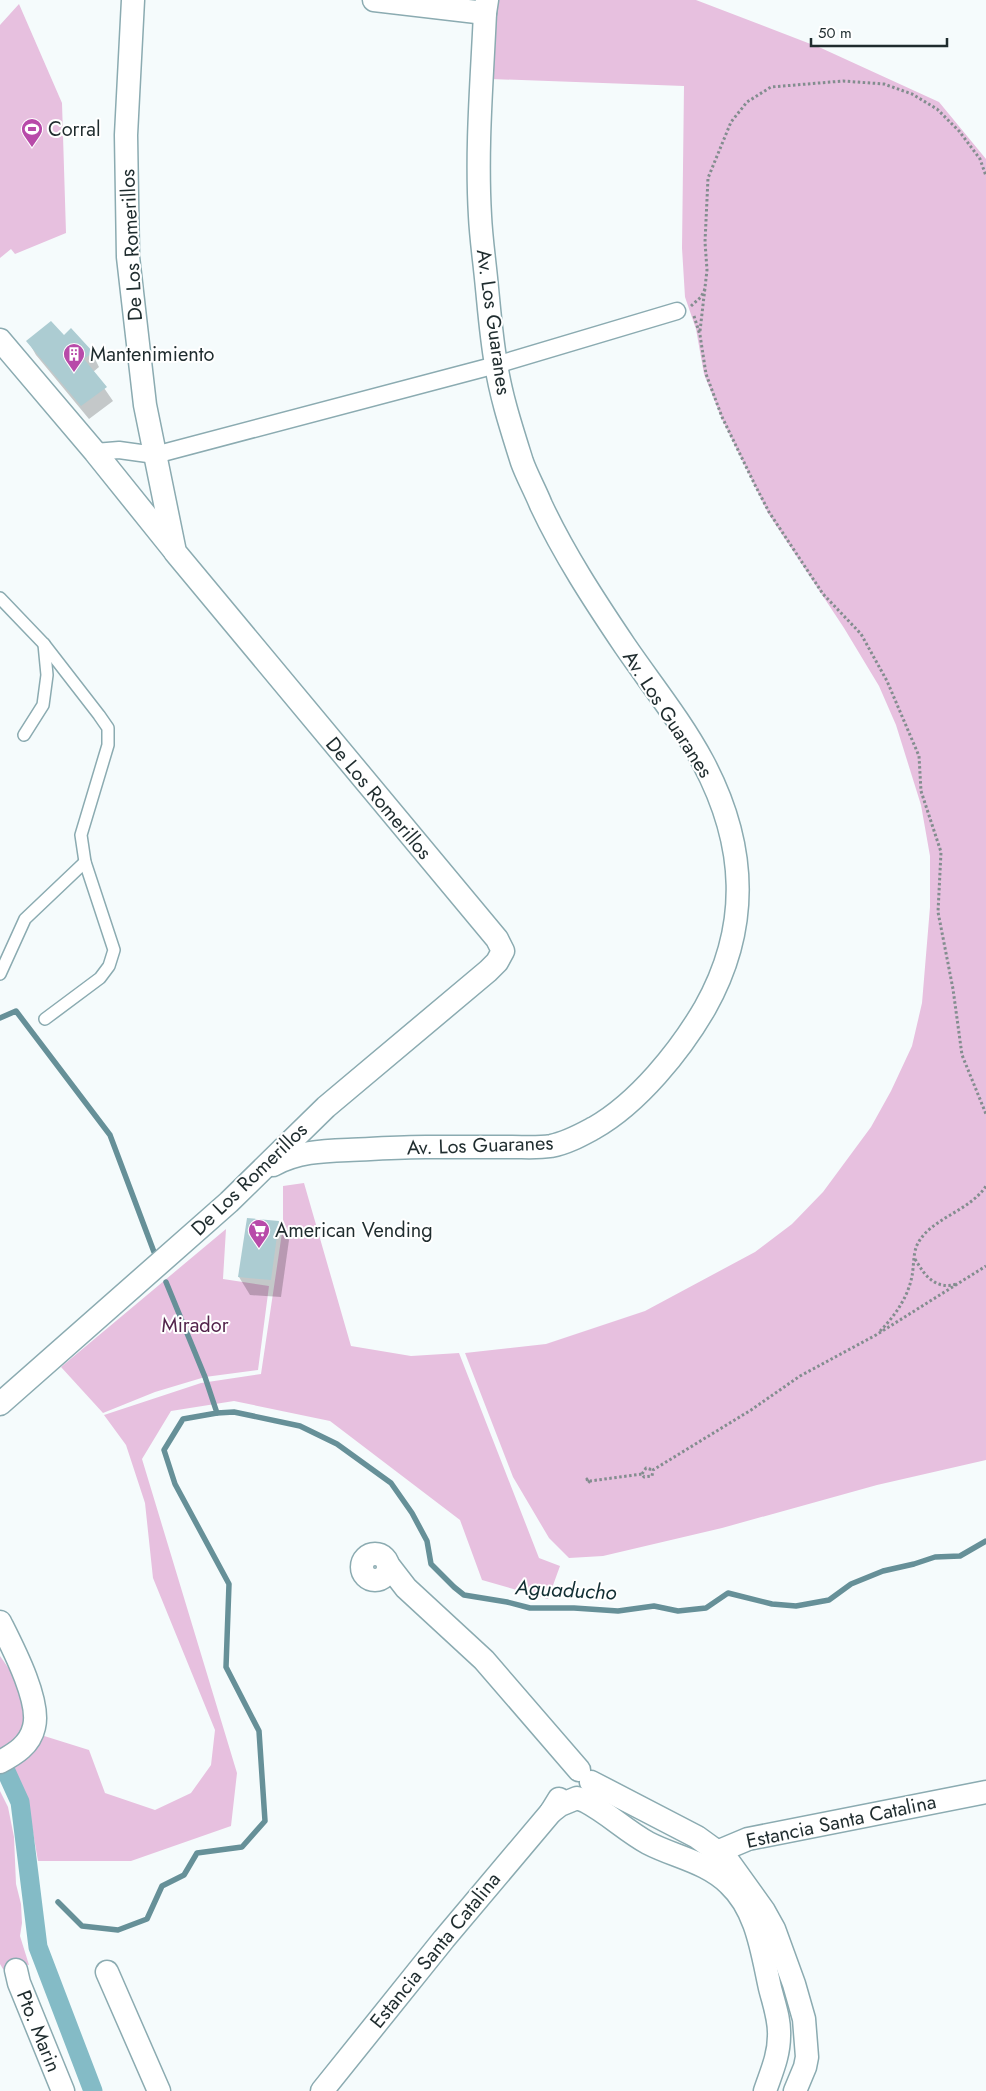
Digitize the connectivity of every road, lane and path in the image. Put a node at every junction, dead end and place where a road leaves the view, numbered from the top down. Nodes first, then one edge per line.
1 (132, 0) edge
2 (374, 0) edge
3 (486, 6) edge
4 (986, 176) edge
5 (706, 285) junction
6 (677, 311) junction
7 (700, 335) junction
8 (0, 340) edge
9 (496, 365) junction
10 (95, 452) junction
11 (155, 455) junction
12 (175, 552) junction
13 (0, 598) edge
14 (44, 644) junction
15 (24, 735) dead end
16 (85, 862) junction
17 (0, 974) edge
18 (46, 1019) dead end
19 (986, 1114) edge
20 (265, 1168) junction
21 (986, 1186) edge
22 (915, 1259) junction
23 (986, 1266) edge
24 (963, 1282) junction
25 (876, 1336) junction
26 (0, 1404) edge
27 (653, 1470) junction
28 (642, 1474) junction
29 (590, 1481) dead end
30 (383, 1573) dead end
31 (0, 1622) edge
32 (0, 1642) edge
33 (28, 1686) junction
34 (7, 1758) edge
35 (575, 1783) junction
36 (986, 1792) edge
37 (711, 1859) junction
38 (16, 1970) dead end
39 (107, 1972) dead end
40 (63, 2091) edge
41 (160, 2091) edge
42 (322, 2091) edge
43 (765, 2091) edge
44 (795, 2091) edge

1 - 11 street, De Los Romerillos
2 - 3 street
3 - 9 street, Av. Los Guaranes
4 - 5 path
5 - 6 path
5 - 7 path
6 - 7 path
6 - 9 street
7 - 19 path
8 - 10 street
9 - 11 street
9 - 20 street, Av. Los Guaranes
10 - 11 street
10 - 12 street
11 - 12 street, De Los Romerillos
12 - 20 street, De Los Romerillos
13 - 14 lane
14 - 15 lane
14 - 16 lane
16 - 17 lane
16 - 18 lane
20 - 26 street, De Los Romerillos
21 - 22 path
22 - 24 path
22 - 25 path
23 - 24 path
24 - 25 path
25 - 27 path
27 - 28 path
27 - 28 path
28 - 29 path
30 - 35 street
31 - 33 street
32 - 33 street
33 - 34 street
35 - 37 street
35 - 42 street, Estancia Santa Catalina
36 - 37 street, Estancia Santa Catalina
37 - 43 street
37 - 44 street
38 - 40 street, Pto. Marin
39 - 41 street

